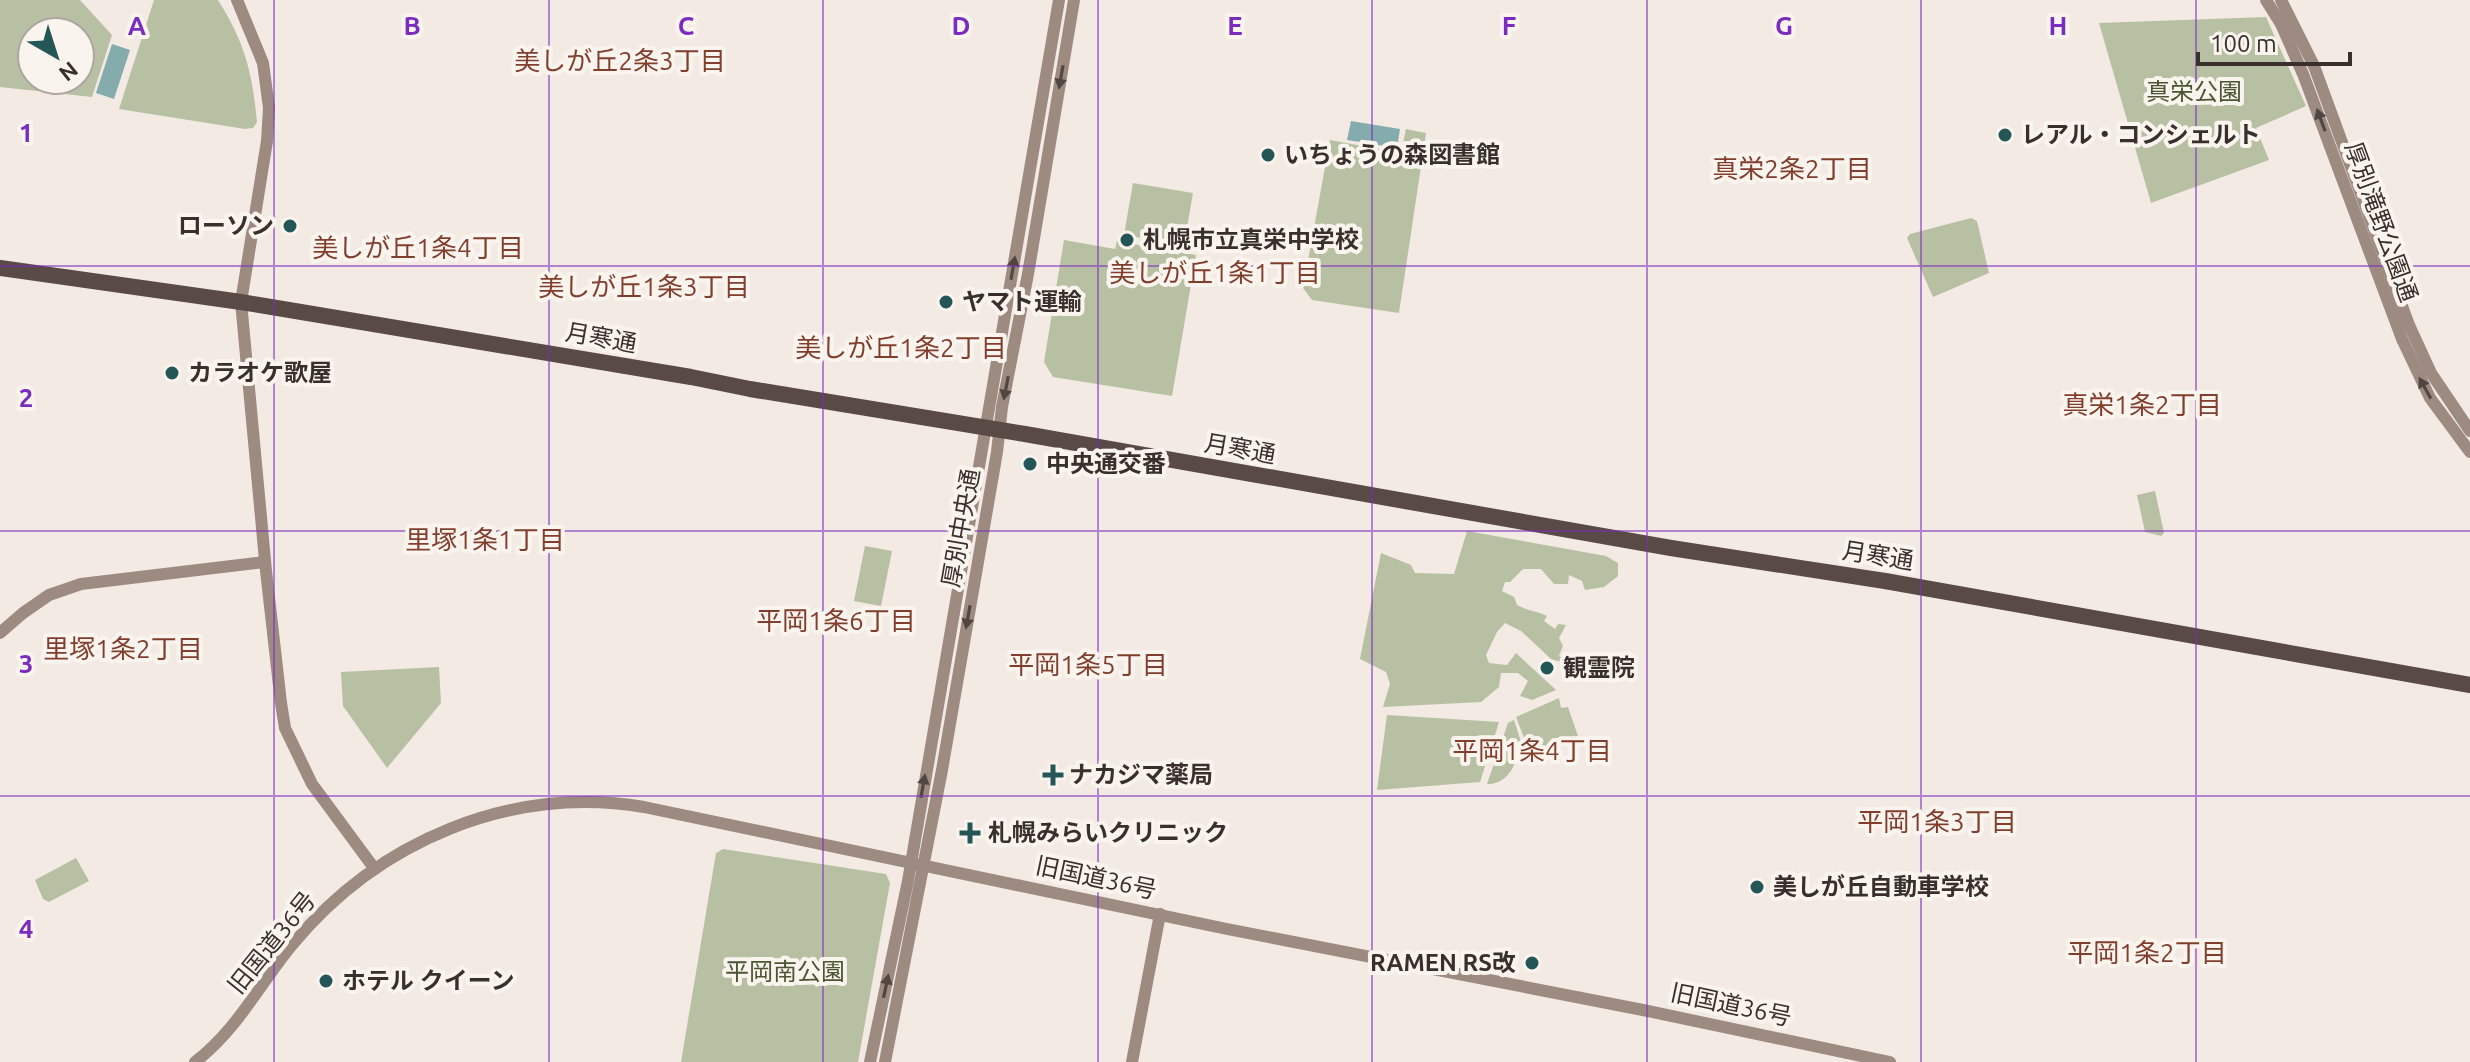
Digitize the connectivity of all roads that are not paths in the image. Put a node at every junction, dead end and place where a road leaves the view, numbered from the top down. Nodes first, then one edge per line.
1 (237, 0) edge
2 (1059, 0) edge
3 (1074, 0) edge
4 (2266, 0) edge
5 (2281, 0) edge
6 (0, 268) edge
7 (241, 302) junction
8 (993, 429) junction
9 (2470, 431) edge
10 (2470, 452) edge
11 (265, 562) junction
12 (0, 633) edge
13 (2470, 685) edge
14 (917, 864) junction
15 (374, 868) junction
16 (1160, 914) junction
17 (195, 1062) edge
18 (870, 1062) edge
19 (885, 1062) edge
20 (1132, 1062) edge
21 (1890, 1062) edge

1 - 7 street
8 -> 2 street, 厚別中央通
3 -> 8 street, 厚別中央通
10 -> 4 street, 厚別滝野公園通
5 - 9 street, 厚別滝野公園通
6 - 7 highway, 月寒通
7 - 8 highway, 月寒通
7 - 11 street
8 - 13 highway, 月寒通
8 - 14 street, 厚別中央通
11 - 12 street
11 - 15 street
14 - 15 street, 旧国道36号
14 - 16 street, 旧国道36号
18 -> 14 street, 厚別中央通
14 - 19 street, 厚別中央通
15 - 17 street, 旧国道36号
16 - 20 street
16 - 21 street, 旧国道36号

